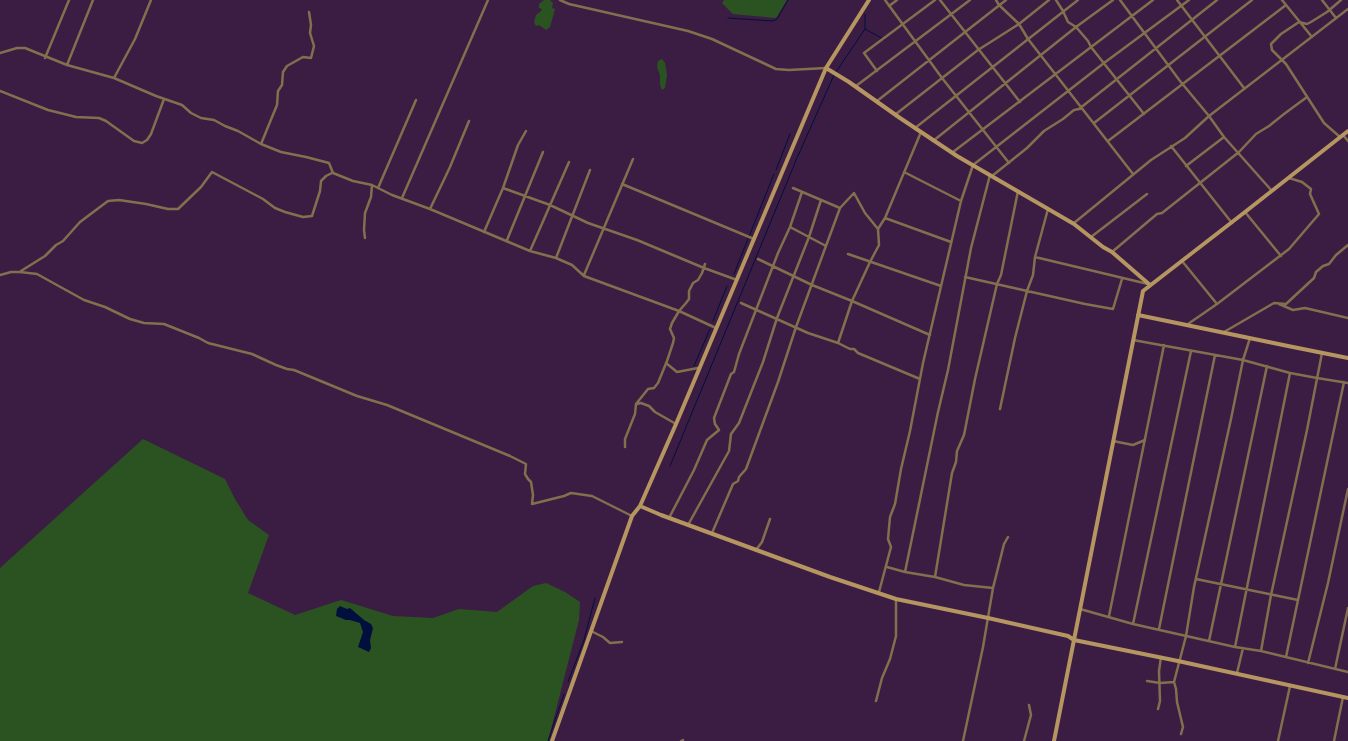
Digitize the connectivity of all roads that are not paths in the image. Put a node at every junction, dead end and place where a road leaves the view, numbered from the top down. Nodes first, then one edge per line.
1 (69, 0) edge
2 (93, 0) edge
3 (151, 0) edge
4 (488, 0) edge
5 (560, 0) edge
6 (869, 0) edge
7 (884, 0) edge
8 (897, 0) edge
9 (935, 0) edge
10 (940, 0) edge
11 (970, 0) edge
12 (996, 0) edge
13 (1006, 0) edge
14 (1049, 0) edge
15 (1056, 0) edge
16 (1078, 0) edge
17 (1113, 0) edge
18 (1120, 0) edge
19 (1153, 0) edge
20 (1177, 0) edge
21 (1189, 0) edge
22 (1218, 0) edge
23 (1252, 0) edge
24 (1282, 0) edge
25 (1322, 0) edge
26 (1341, 0) edge
27 (999, 5) junction
28 (1286, 5) junction
29 (889, 6) junction
30 (1181, 6) junction
31 (1348, 9) edge
32 (1330, 10) junction
33 (1063, 11) junction
34 (308, 12) dead end
35 (951, 15) junction
36 (1132, 16) junction
37 (1336, 18) junction
38 (1192, 20) junction
39 (1300, 22) junction
40 (902, 24) junction
41 (1019, 24) junction
42 (1076, 27) junction
43 (965, 32) junction
44 (1145, 34) junction
45 (1205, 37) junction
46 (1312, 37) junction
47 (1028, 38) junction
48 (915, 42) junction
49 (1091, 47) junction
50 (1156, 48) junction
51 (978, 50) junction
52 (0, 53) edge
53 (1041, 55) junction
54 (1219, 56) junction
55 (46, 57) junction
56 (929, 60) junction
57 (1282, 60) junction
58 (67, 64) junction
59 (1104, 64) junction
60 (1169, 66) junction
61 (992, 67) junction
62 (826, 68) junction
63 (877, 70) junction
64 (1056, 74) junction
65 (114, 78) junction
66 (942, 78) junction
67 (1116, 80) junction
68 (1005, 83) junction
69 (1182, 84) junction
70 (856, 86) junction
71 (1244, 88) junction
72 (0, 90) edge
73 (1069, 90) junction
74 (956, 96) junction
75 (1129, 96) junction
76 (1307, 97) junction
77 (164, 99) junction
78 (416, 100) dead end
79 (877, 101) junction
80 (1020, 102) junction
81 (1082, 107) junction
82 (968, 113) junction
83 (1144, 114) junction
84 (895, 115) junction
85 (1209, 116) junction
86 (469, 122) dead end
87 (1094, 123) junction
88 (915, 128) junction
89 (982, 130) junction
90 (526, 131) dead end
91 (1348, 131) edge
92 (921, 132) junction
93 (1224, 136) junction
94 (1342, 136) junction
95 (933, 141) junction
96 (1108, 141) junction
97 (1348, 141) edge
98 (261, 144) junction
99 (1171, 146) junction
100 (996, 147) junction
101 (543, 152) dead end
102 (1239, 152) junction
103 (952, 153) junction
104 (633, 159) dead end
105 (569, 162) dead end
106 (1009, 163) junction
107 (973, 165) junction
108 (1186, 166) junction
109 (590, 170) dead end
110 (904, 172) junction
111 (333, 173) junction
112 (1133, 174) junction
113 (991, 176) junction
114 (1289, 177) junction
115 (1200, 183) junction
116 (622, 184) junction
117 (372, 185) junction
118 (378, 188) junction
119 (503, 188) junction
120 (793, 188) dead end
121 (1272, 190) junction
122 (1018, 191) junction
123 (802, 192) junction
124 (1147, 194) dead end
125 (525, 197) junction
126 (402, 198) junction
127 (821, 200) junction
128 (961, 201) junction
129 (550, 205) junction
130 (840, 208) junction
131 (1048, 208) junction
132 (430, 209) junction
133 (1245, 212) junction
134 (573, 216) junction
135 (886, 218) junction
136 (1232, 223) junction
137 (1074, 224) junction
138 (790, 227) junction
139 (603, 229) junction
140 (878, 229) junction
141 (484, 232) junction
142 (809, 237) junction
143 (1091, 237) junction
144 (365, 238) dead end
145 (754, 239) junction
146 (507, 241) junction
147 (952, 242) junction
148 (1348, 245) edge
149 (826, 246) junction
150 (530, 251) junction
151 (1112, 252) junction
152 (848, 254) dead end
153 (1281, 256) junction
154 (1036, 257) junction
155 (556, 258) junction
156 (758, 259) dead end
157 (1182, 260) junction
158 (870, 262) junction
159 (704, 266) junction
160 (774, 267) junction
161 (20, 272) junction
162 (0, 276) edge
163 (584, 276) junction
164 (794, 276) junction
165 (965, 277) junction
166 (1122, 278) junction
167 (737, 280) junction
168 (997, 284) junction
169 (812, 285) junction
170 (1150, 285) junction
171 (941, 286) junction
172 (1027, 290) junction
173 (852, 301) junction
174 (741, 303) dead end
175 (1274, 303) junction
176 (1217, 304) junction
177 (756, 309) junction
178 (679, 311) junction
179 (1138, 315) junction
180 (777, 318) junction
181 (1348, 318) edge
182 (1186, 325) junction
183 (796, 327) junction
184 (716, 328) junction
185 (1223, 332) junction
186 (930, 335) junction
187 (1250, 338) junction
188 (1133, 340) junction
189 (838, 343) junction
190 (1164, 345) junction
191 (1191, 351) junction
192 (1322, 353) junction
193 (1215, 355) junction
194 (1348, 358) edge
195 (1243, 360) junction
196 (666, 363) junction
197 (1267, 366) junction
198 (698, 368) junction
199 (1290, 373) junction
200 (1317, 378) junction
201 (920, 379) junction
202 (1344, 382) junction
203 (1348, 383) edge
204 (636, 404) junction
205 (1000, 409) dead end
206 (676, 424) junction
207 (1145, 440) junction
208 (1113, 441) junction
209 (625, 448) dead end
210 (1348, 489) edge
211 (640, 506) junction
212 (632, 516) junction
213 (669, 518) junction
214 (770, 519) dead end
215 (688, 525) junction
216 (712, 534) junction
217 (1008, 537) dead end
218 (756, 550) junction
219 (886, 566) junction
220 (905, 572) junction
221 (935, 578) junction
222 (1196, 579) junction
223 (1222, 585) junction
224 (993, 588) junction
225 (1246, 590) junction
226 (878, 594) junction
227 (1271, 595) junction
228 (896, 598) junction
229 (1298, 600) junction
230 (1348, 608) edge
231 (1080, 609) junction
232 (1109, 616) junction
233 (988, 618) junction
234 (1133, 624) junction
235 (1159, 629) junction
236 (591, 631) junction
237 (1186, 636) junction
238 (1074, 640) junction
239 (1210, 641) junction
240 (622, 642) dead end
241 (1235, 646) junction
242 (1243, 648) junction
243 (1261, 651) junction
244 (1161, 657) junction
245 (1286, 657) junction
246 (1178, 661) junction
247 (1308, 663) junction
248 (1335, 669) junction
249 (1348, 672) edge
250 (1237, 674) junction
251 (1147, 681) dead end
252 (1174, 682) junction
253 (1160, 684) junction
254 (1290, 686) junction
255 (1346, 698) edge
256 (876, 701) dead end
257 (1029, 705) dead end
258 (1158, 709) dead end
259 (1181, 734) dead end
260 (552, 741) edge
261 (963, 741) edge
262 (1024, 741) edge
263 (1054, 741) edge
264 (1278, 741) edge
265 (1334, 741) edge

1 - 55 street
2 - 58 street
3 - 65 street
4 - 126 street
5 - 62 street
6 - 62 street
7 - 29 street
8 - 29 street
9 - 40 street
10 - 35 street
11 - 35 street
12 - 27 street
13 - 27 street
14 - 41 street
15 - 33 street
16 - 33 street
17 - 42 street
18 - 36 street
19 - 36 street
20 - 30 street
21 - 30 street
22 - 38 street
23 - 45 street
24 - 28 street
25 - 32 street
26 - 32 street
27 - 41 street
27 - 43 street
28 - 39 street
28 - 54 street
29 - 40 street
30 - 38 street
30 - 44 street
31 - 37 street
32 - 37 street
32 - 39 street
33 - 42 street
33 - 47 street
34 - 98 street
35 - 43 street
35 - 48 street
36 - 44 street
36 - 49 street
37 - 46 street
38 - 45 street
38 - 50 street
39 - 46 street
39 - 57 street
40 - 48 street
40 - 63 street
41 - 47 street
41 - 51 street
42 - 49 street
42 - 53 street
43 - 51 street
43 - 56 street
44 - 50 street
44 - 59 street
45 - 54 street
45 - 60 street
46 - 57 street
47 - 53 street
47 - 61 street
48 - 56 street
48 - 63 street
49 - 59 street
49 - 64 street
50 - 60 street
50 - 67 street
51 - 61 street
51 - 66 street
52 - 55 street
53 - 64 street
53 - 68 street
54 - 69 street
54 - 71 street
55 - 58 street
56 - 66 street
56 - 79 street
57 - 71 street
57 - 76 street
58 - 65 street
59 - 67 street
59 - 73 street
60 - 69 street
60 - 75 street
61 - 68 street
61 - 74 street
62 - 70 street
62 - 145 street
63 - 70 street
64 - 73 street
64 - 80 street
65 - 77 street
66 - 74 street
66 - 84 street
67 - 75 street
67 - 81 street
68 - 80 street
68 - 82 street
69 - 83 street
69 - 85 street
70 - 79 street
71 - 85 street
72 - 77 street
73 - 81 street
73 - 100 street
74 - 82 street
74 - 88 street
75 - 83 street
75 - 87 street
76 - 94 street
76 - 102 street
77 - 98 street
78 - 118 street
79 - 84 street
80 - 89 street
81 - 87 street
81 - 106 street
82 - 89 street
82 - 95 street
83 - 96 street
84 - 88 street
85 - 93 street
85 - 99 street
86 - 132 street
87 - 96 street
88 - 92 street
89 - 100 street
89 - 103 street
90 - 119 street
91 - 94 street
92 - 95 street
92 - 110 street
93 - 102 street
93 - 108 street
94 - 97 street
94 - 114 street
95 - 103 street
96 - 112 street
98 - 111 street
99 - 108 street
99 - 112 street
100 - 106 street
100 - 107 street
101 - 125 street
102 - 115 street
102 - 121 street
103 - 107 street
104 - 116 street
105 - 129 street
106 - 113 street
107 - 113 street
107 - 128 street
108 - 115 street
109 - 134 street
110 - 128 street
110 - 135 street
111 - 117 street
111 - 161 street
112 - 137 street
113 - 122 street
113 - 165 street
114 - 121 street
114 - 153 street
115 - 136 street
115 - 151 street
116 - 139 street
116 - 145 street
117 - 118 street
117 - 144 street
118 - 126 street
119 - 125 street
119 - 141 street
120 - 123 street
121 - 133 street
122 - 131 street
122 - 168 street
123 - 127 street
123 - 138 street
124 - 143 street
125 - 129 street
125 - 146 street
126 - 132 street
127 - 130 street
127 - 142 street
128 - 147 street
129 - 134 street
129 - 150 street
130 - 140 street
130 - 149 street
131 - 137 street
131 - 154 street
132 - 141 street
133 - 136 street
133 - 153 street
134 - 139 street
134 - 155 street
135 - 140 street
135 - 147 street
136 - 157 street
137 - 143 street
138 - 142 street
138 - 160 street
139 - 159 street
139 - 163 street
140 - 158 street
141 - 146 street
142 - 149 street
142 - 164 street
143 - 151 street
145 - 167 street
146 - 150 street
147 - 171 street
148 - 175 street
149 - 169 street
150 - 155 street
151 - 170 street
152 - 158 street
153 - 176 street
154 - 166 street
154 - 172 street
155 - 163 street
156 - 160 street
157 - 170 street
157 - 176 street
158 - 171 street
158 - 173 street
159 - 167 street
159 - 178 street
160 - 164 street
160 - 177 street
161 - 162 street
161 - 212 street
163 - 178 street
164 - 169 street
164 - 180 street
165 - 168 street
165 - 220 street
166 - 170 street
166 - 172 street
167 - 184 street
168 - 172 street
168 - 221 street
169 - 173 street
169 - 183 street
170 - 179 street
171 - 186 street
172 - 205 street
173 - 186 street
173 - 189 street
174 - 177 street
175 - 181 street
175 - 185 street
176 - 182 street
177 - 180 street
177 - 213 street
178 - 184 street
178 - 196 street
179 - 182 street
179 - 188 street
180 - 183 street
180 - 215 street
182 - 185 street
183 - 189 street
183 - 216 street
184 - 198 street
185 - 187 street
186 - 201 street
187 - 192 street
187 - 195 street
188 - 190 street
188 - 208 street
189 - 201 street
190 - 191 street
190 - 207 street
191 - 193 street
191 - 234 street
192 - 194 street
192 - 200 street
193 - 195 street
193 - 235 street
195 - 197 street
195 - 222 street
196 - 198 street
196 - 204 street
197 - 199 street
197 - 223 street
198 - 206 street
199 - 200 street
199 - 225 street
200 - 202 street
200 - 227 street
201 - 219 street
202 - 203 street
202 - 229 street
204 - 206 street
204 - 209 street
206 - 211 street
207 - 208 street
207 - 232 street
208 - 231 street
210 - 247 street
211 - 212 street
211 - 213 street
212 - 236 street
213 - 215 street
214 - 218 street
215 - 216 street
216 - 218 street
217 - 224 street
218 - 226 street
219 - 220 street
219 - 226 street
220 - 221 street
221 - 224 street
222 - 223 street
222 - 237 street
223 - 225 street
223 - 239 street
224 - 233 street
225 - 227 street
225 - 241 street
226 - 228 street
227 - 229 street
227 - 243 street
228 - 233 street
228 - 256 street
229 - 245 street
230 - 248 street
231 - 232 street
231 - 238 street
232 - 234 street
233 - 238 street
233 - 261 street
234 - 235 street
235 - 237 street
236 - 240 street
236 - 260 street
237 - 239 street
237 - 246 street
238 - 244 street
238 - 263 street
239 - 241 street
241 - 242 street
242 - 243 street
242 - 250 street
243 - 245 street
244 - 246 street
244 - 253 street
245 - 247 street
246 - 250 street
246 - 252 street
247 - 248 street
248 - 249 street
250 - 254 street
251 - 253 street
252 - 253 street
252 - 259 street
253 - 258 street
254 - 255 street
254 - 264 street
255 - 265 street
257 - 262 street

